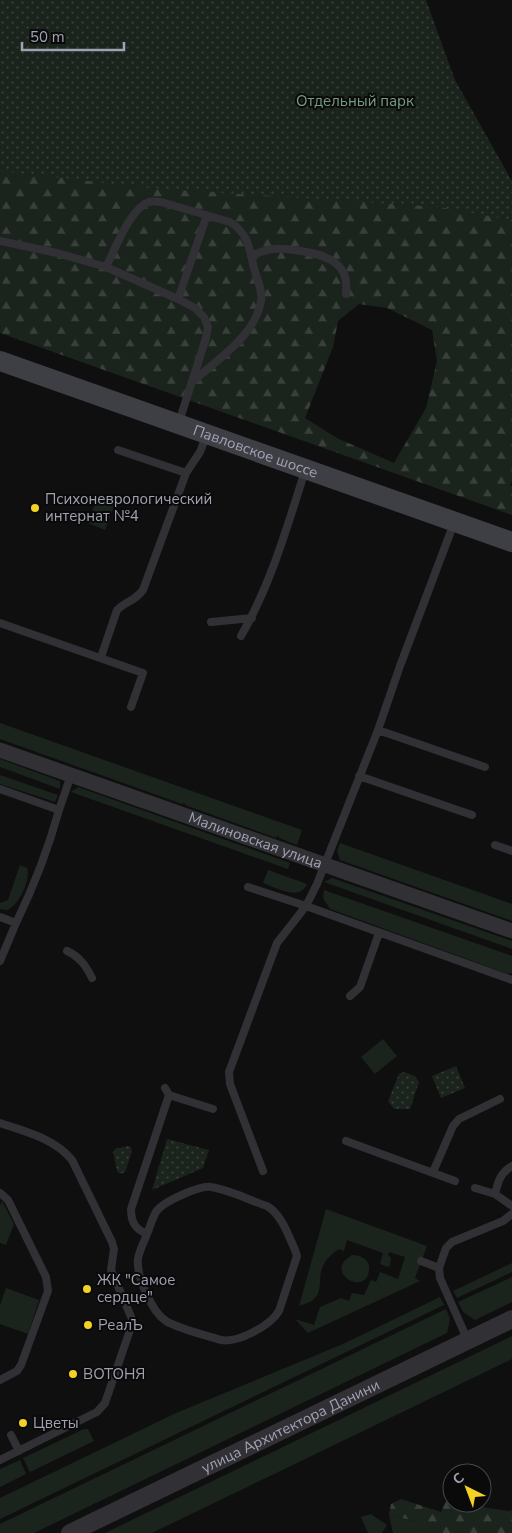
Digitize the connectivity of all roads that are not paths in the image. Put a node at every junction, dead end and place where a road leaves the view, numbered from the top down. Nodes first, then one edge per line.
1 (207, 215) junction
2 (0, 241) edge
3 (251, 256) junction
4 (106, 267) junction
5 (346, 294) dead end
6 (178, 299) junction
7 (0, 361) edge
8 (192, 382) junction
9 (178, 424) junction
10 (208, 434) junction
11 (118, 450) dead end
12 (305, 469) junction
13 (186, 473) junction
14 (454, 521) junction
15 (512, 542) edge
16 (252, 618) junction
17 (211, 622) dead end
18 (0, 623) edge
19 (241, 636) dead end
20 (101, 657) junction
21 (131, 707) dead end
22 (378, 730) junction
23 (0, 750) edge
24 (485, 767) dead end
25 (71, 775) junction
26 (359, 776) junction
27 (0, 790) edge
28 (59, 810) junction
29 (472, 815) dead end
30 (495, 845) dead end
31 (512, 851) edge
32 (324, 864) junction
33 (248, 887) dead end
34 (306, 906) junction
35 (0, 917) edge
36 (16, 923) junction
37 (512, 931) edge
38 (379, 933) junction
39 (67, 951) dead end
40 (0, 961) edge
41 (92, 978) dead end
42 (512, 980) edge
43 (350, 996) dead end
44 (500, 1099) dead end
45 (213, 1109) dead end
46 (0, 1123) edge
47 (346, 1141) dead end
48 (512, 1166) edge
49 (263, 1170) dead end
50 (433, 1172) junction
51 (456, 1181) dead end
52 (474, 1188) dead end
53 (0, 1193) edge
54 (495, 1194) junction
55 (512, 1206) edge
56 (512, 1214) edge
57 (147, 1234) junction
58 (421, 1261) dead end
59 (439, 1268) junction
60 (512, 1319) edge
61 (468, 1341) junction
62 (0, 1380) edge
63 (11, 1435) dead end
64 (19, 1451) junction
65 (0, 1460) edge
66 (70, 1533) edge

1 - 3 lane
1 - 4 lane
1 - 6 lane
2 - 4 lane
3 - 5 lane
3 - 8 lane
4 - 6 lane
6 - 8 lane
7 - 9 main road, Павловское шоссе
8 - 9 lane
9 - 10 main road, Павловское шоссе
10 - 12 main road, Павловское шоссе
10 - 13 lane
11 - 13 lane
12 - 14 main road, Павловское шоссе
12 - 16 lane
13 - 20 lane
14 - 15 main road, Павловское шоссе
14 - 22 lane
16 - 17 lane
16 - 19 lane
18 - 20 lane
20 - 21 lane
22 - 24 lane
22 - 26 lane
23 - 25 street, Малиновская улица
25 - 28 lane
25 - 32 street, Малиновская улица
26 - 29 lane
26 - 32 lane
27 - 28 lane
28 - 36 lane
30 - 31 lane
32 - 34 lane
32 - 37 street, Малиновская улица
33 - 34 lane
34 - 38 lane
34 - 49 lane
35 - 36 lane
36 - 40 lane
38 - 42 lane
38 - 43 lane
39 - 41 lane
44 - 50 lane
45 - 57 lane
46 - 64 lane
47 - 50 lane
48 - 54 lane
50 - 51 lane
52 - 54 lane
53 - 62 lane
54 - 55 lane
56 - 59 lane
57 - 57 lane
58 - 59 lane
59 - 61 lane
60 - 61 street, улица Архитектора Данини
61 - 66 street, улица Архитектора Данини
63 - 64 lane
64 - 65 lane

